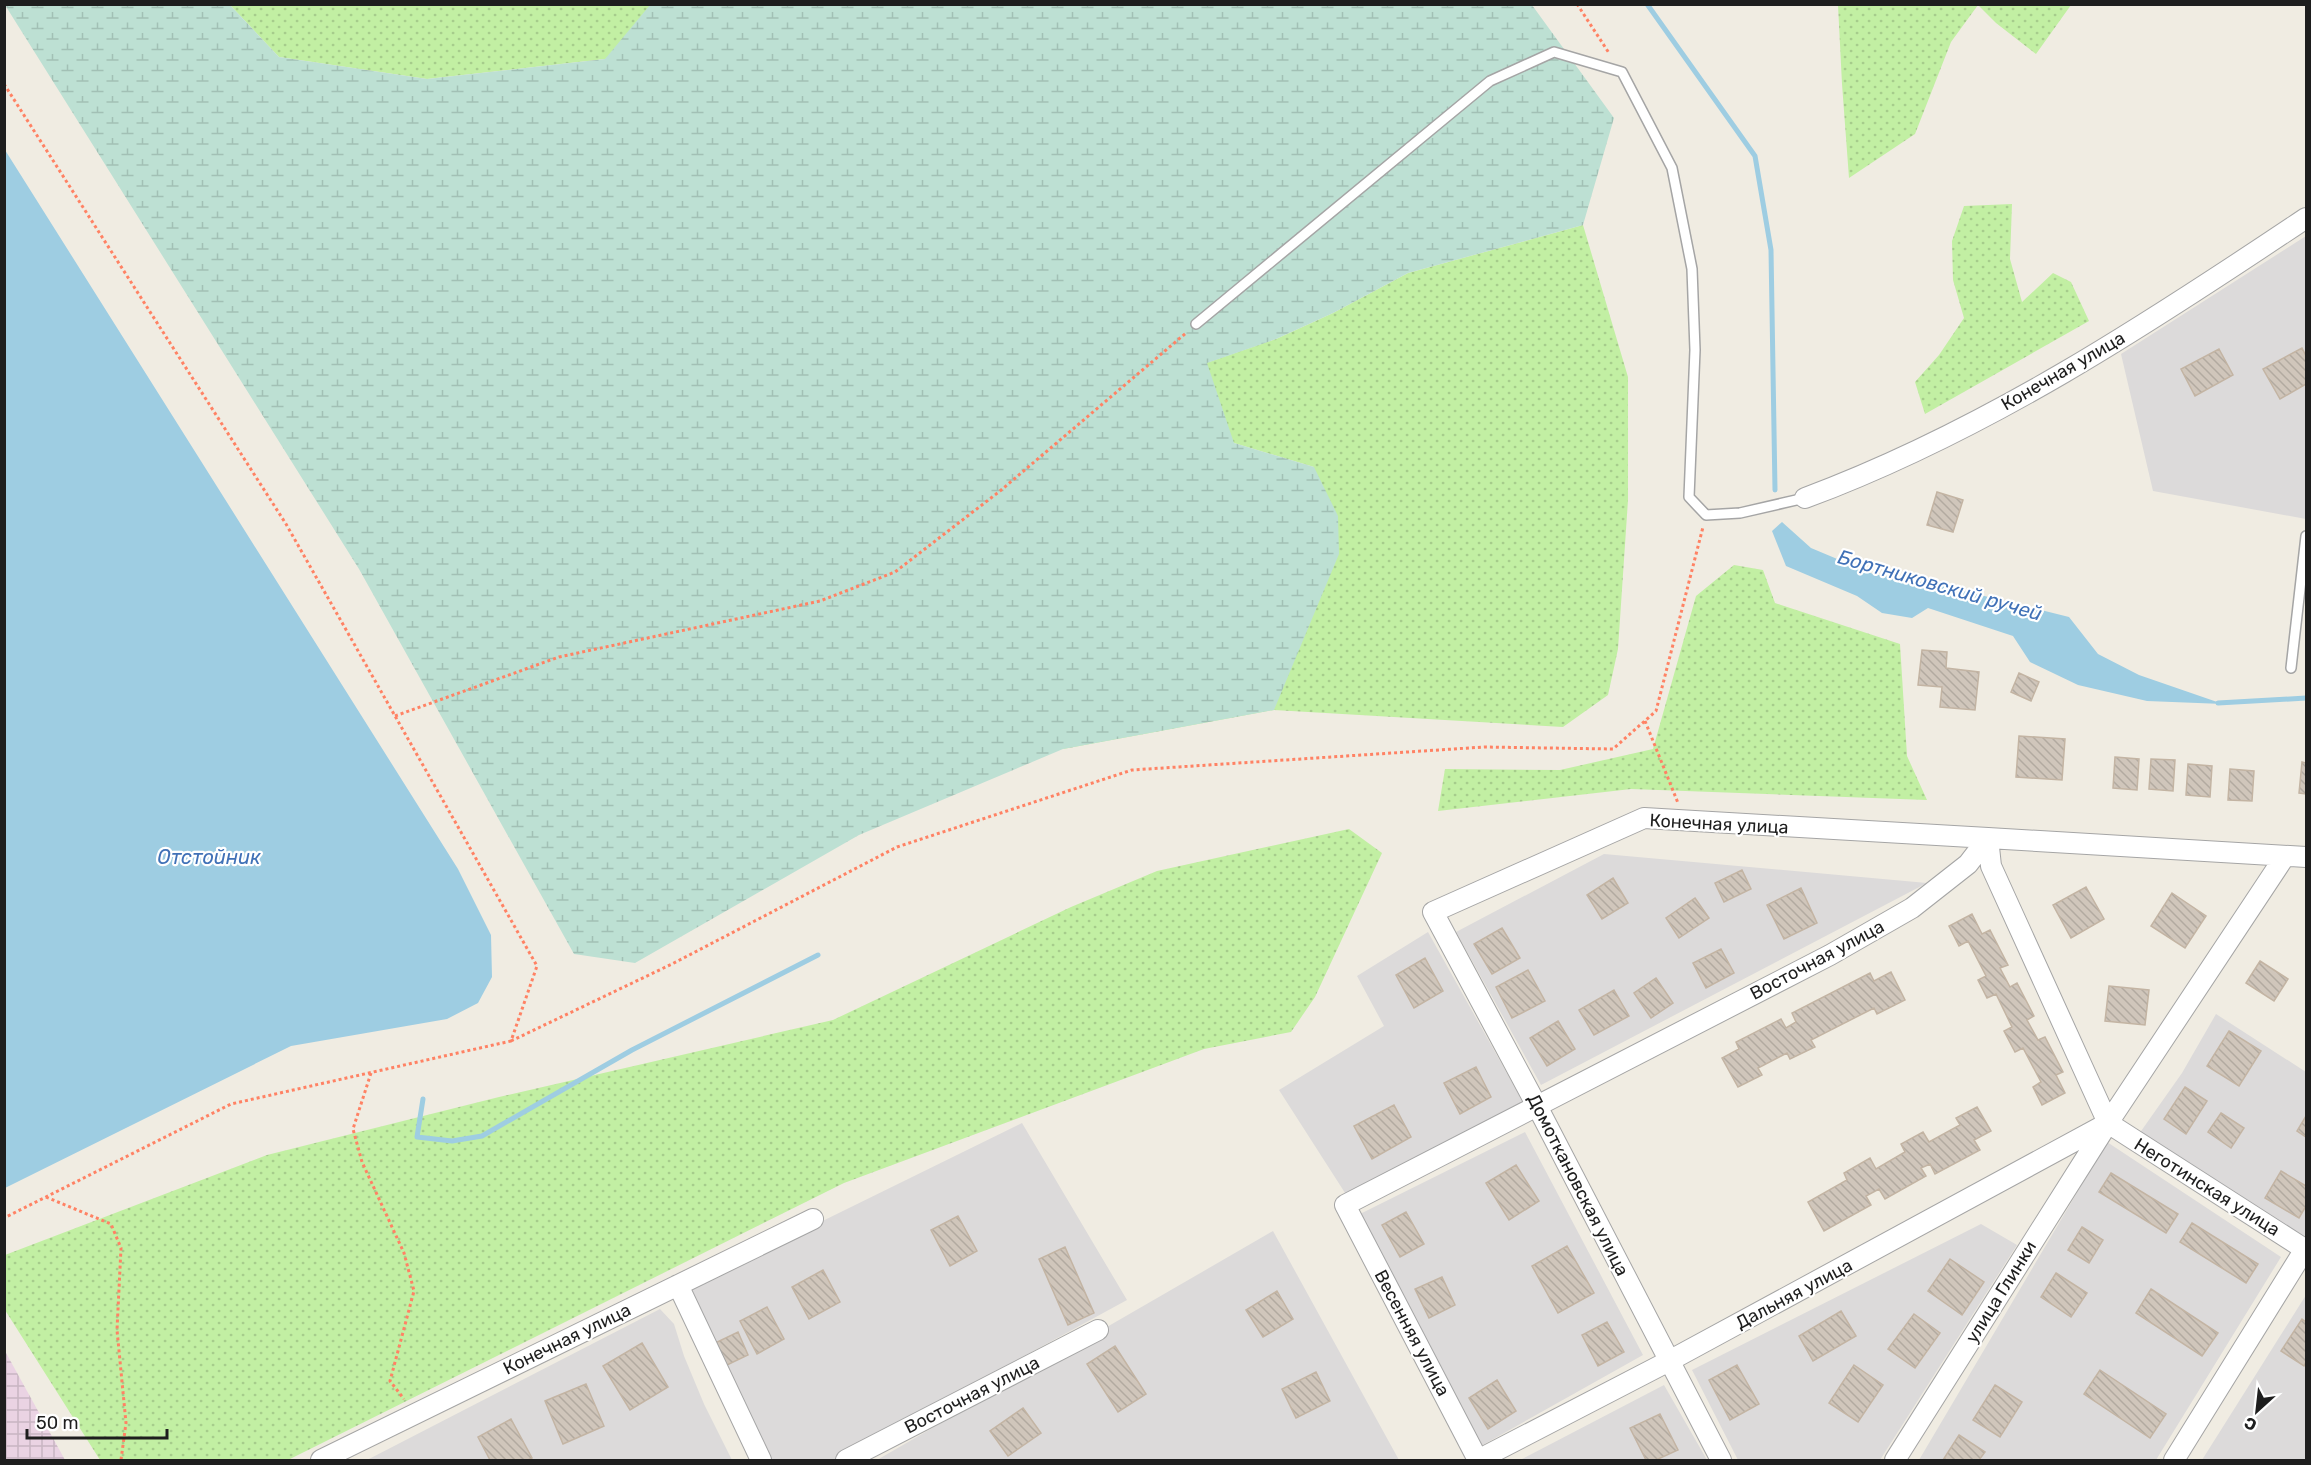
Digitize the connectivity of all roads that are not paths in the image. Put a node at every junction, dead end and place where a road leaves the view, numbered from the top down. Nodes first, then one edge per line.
1 (2307, 218) edge
2 (1196, 324) road end
3 (1805, 498) joint
4 (2307, 536) edge
5 (2291, 668) dead end
6 (1988, 838) junction
7 (2285, 856) junction
8 (2307, 857) edge
9 (1433, 912) joint
10 (1537, 1106) junction
11 (2108, 1124) junction
12 (1345, 1205) joint
13 (813, 1219) dead end
14 (2306, 1249) edge
15 (678, 1285) junction
16 (1098, 1330) dead end
17 (1669, 1361) junction
18 (1478, 1460) edge
19 (321, 1461) edge
20 (760, 1461) edge
21 (846, 1461) edge
22 (1720, 1461) edge
23 (1895, 1461) edge
24 (2174, 1461) edge

1 - 3 street, Конечная улица
2 - 3 lane
4 - 5 lane
6 - 7 street
6 - 9 street, Конечная улица
6 - 10 street, Восточная улица
6 - 11 street
7 - 8 street
7 - 11 street, улица Глинки
9 - 10 street, Домоткановская улица
10 - 12 street, Восточная улица
10 - 17 street, Домоткановская улица
11 - 14 street, Неготинская улица
11 - 17 street, Дальняя улица
11 - 23 street, улица Глинки
12 - 18 street, Весенняя улица
13 - 15 street, Конечная улица
14 - 24 street
15 - 19 street, Конечная улица
15 - 20 street
16 - 21 street, Восточная улица
17 - 18 street, Дальняя улица
17 - 22 street, Домоткановская улица

